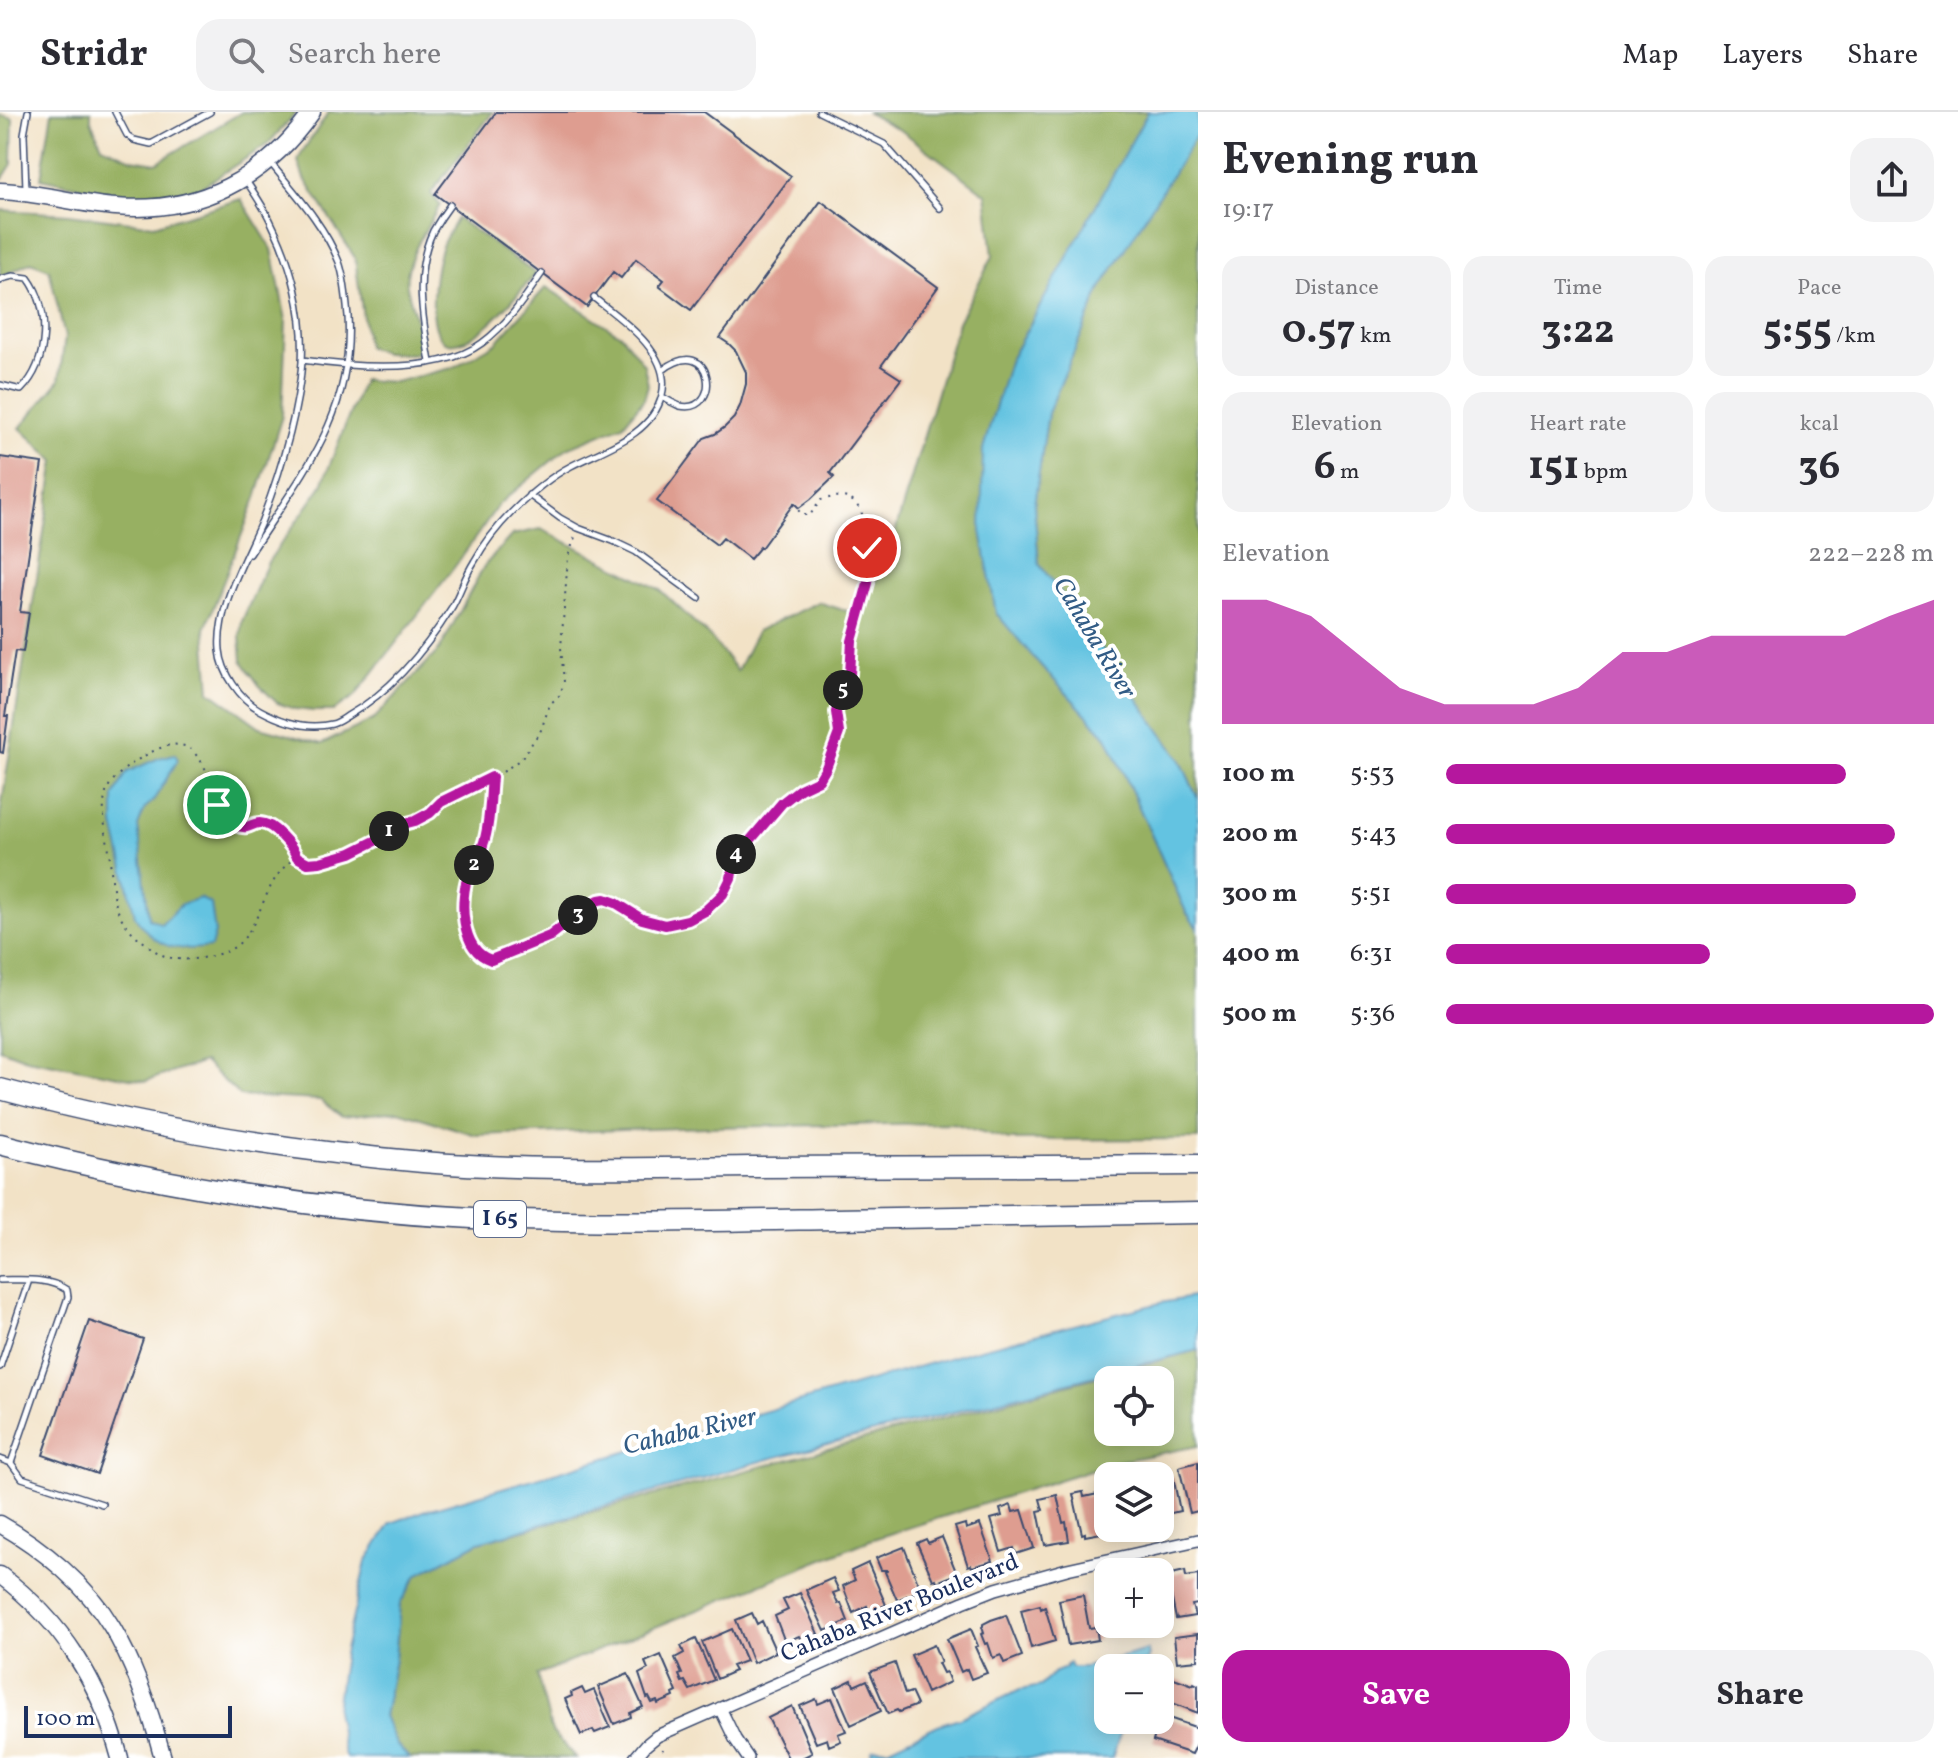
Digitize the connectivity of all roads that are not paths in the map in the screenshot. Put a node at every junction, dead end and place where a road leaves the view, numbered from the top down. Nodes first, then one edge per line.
1 (28, 112) edge
2 (115, 112) edge
3 (210, 112) edge
4 (312, 112) edge
5 (819, 112) edge
6 (269, 160) junction
7 (245, 178) junction
8 (0, 191) edge
9 (27, 194) junction
10 (450, 205) dead end
11 (940, 208) dead end
12 (542, 273) dead end
13 (0, 281) edge
14 (594, 298) dead end
15 (302, 360) junction
16 (430, 362) junction
17 (347, 366) junction
18 (663, 370) junction
19 (0, 385) edge
20 (662, 397) junction
21 (529, 495) junction
22 (241, 569) junction
23 (699, 598) dead end
24 (0, 1089) edge
25 (0, 1144) edge
26 (1198, 1165) edge
27 (1198, 1213) edge
28 (0, 1280) edge
29 (29, 1280) junction
30 (0, 1367) edge
31 (0, 1459) edge
32 (11, 1463) junction
33 (102, 1504) dead end
34 (0, 1524) edge
35 (1198, 1540) edge
36 (0, 1575) edge
37 (720, 1708) junction
38 (120, 1758) edge
39 (163, 1758) edge
40 (635, 1758) edge
41 (748, 1758) edge

1 - 9 lane
2 - 3 lane
4 - 6 street
5 - 11 lane
6 - 7 street
6 - 17 lane
7 - 9 street
7 - 15 lane
8 - 9 street
10 - 16 lane
12 - 16 lane
13 - 19 lane
14 - 18 lane
15 - 17 lane
15 - 22 lane
16 - 17 lane
17 - 22 lane
18 - 20 lane
18 - 20 lane
20 - 21 lane
21 - 22 lane
21 - 23 lane
24 - 26 highway, I 65
25 - 27 highway, I 65
28 - 29 lane
29 - 30 lane
29 - 32 lane
31 - 32 lane
32 - 33 lane
34 - 39 street
35 - 37 street, Cahaba River Boulevard
36 - 38 street
37 - 40 street, Cahaba River Boulevard
37 - 41 street

